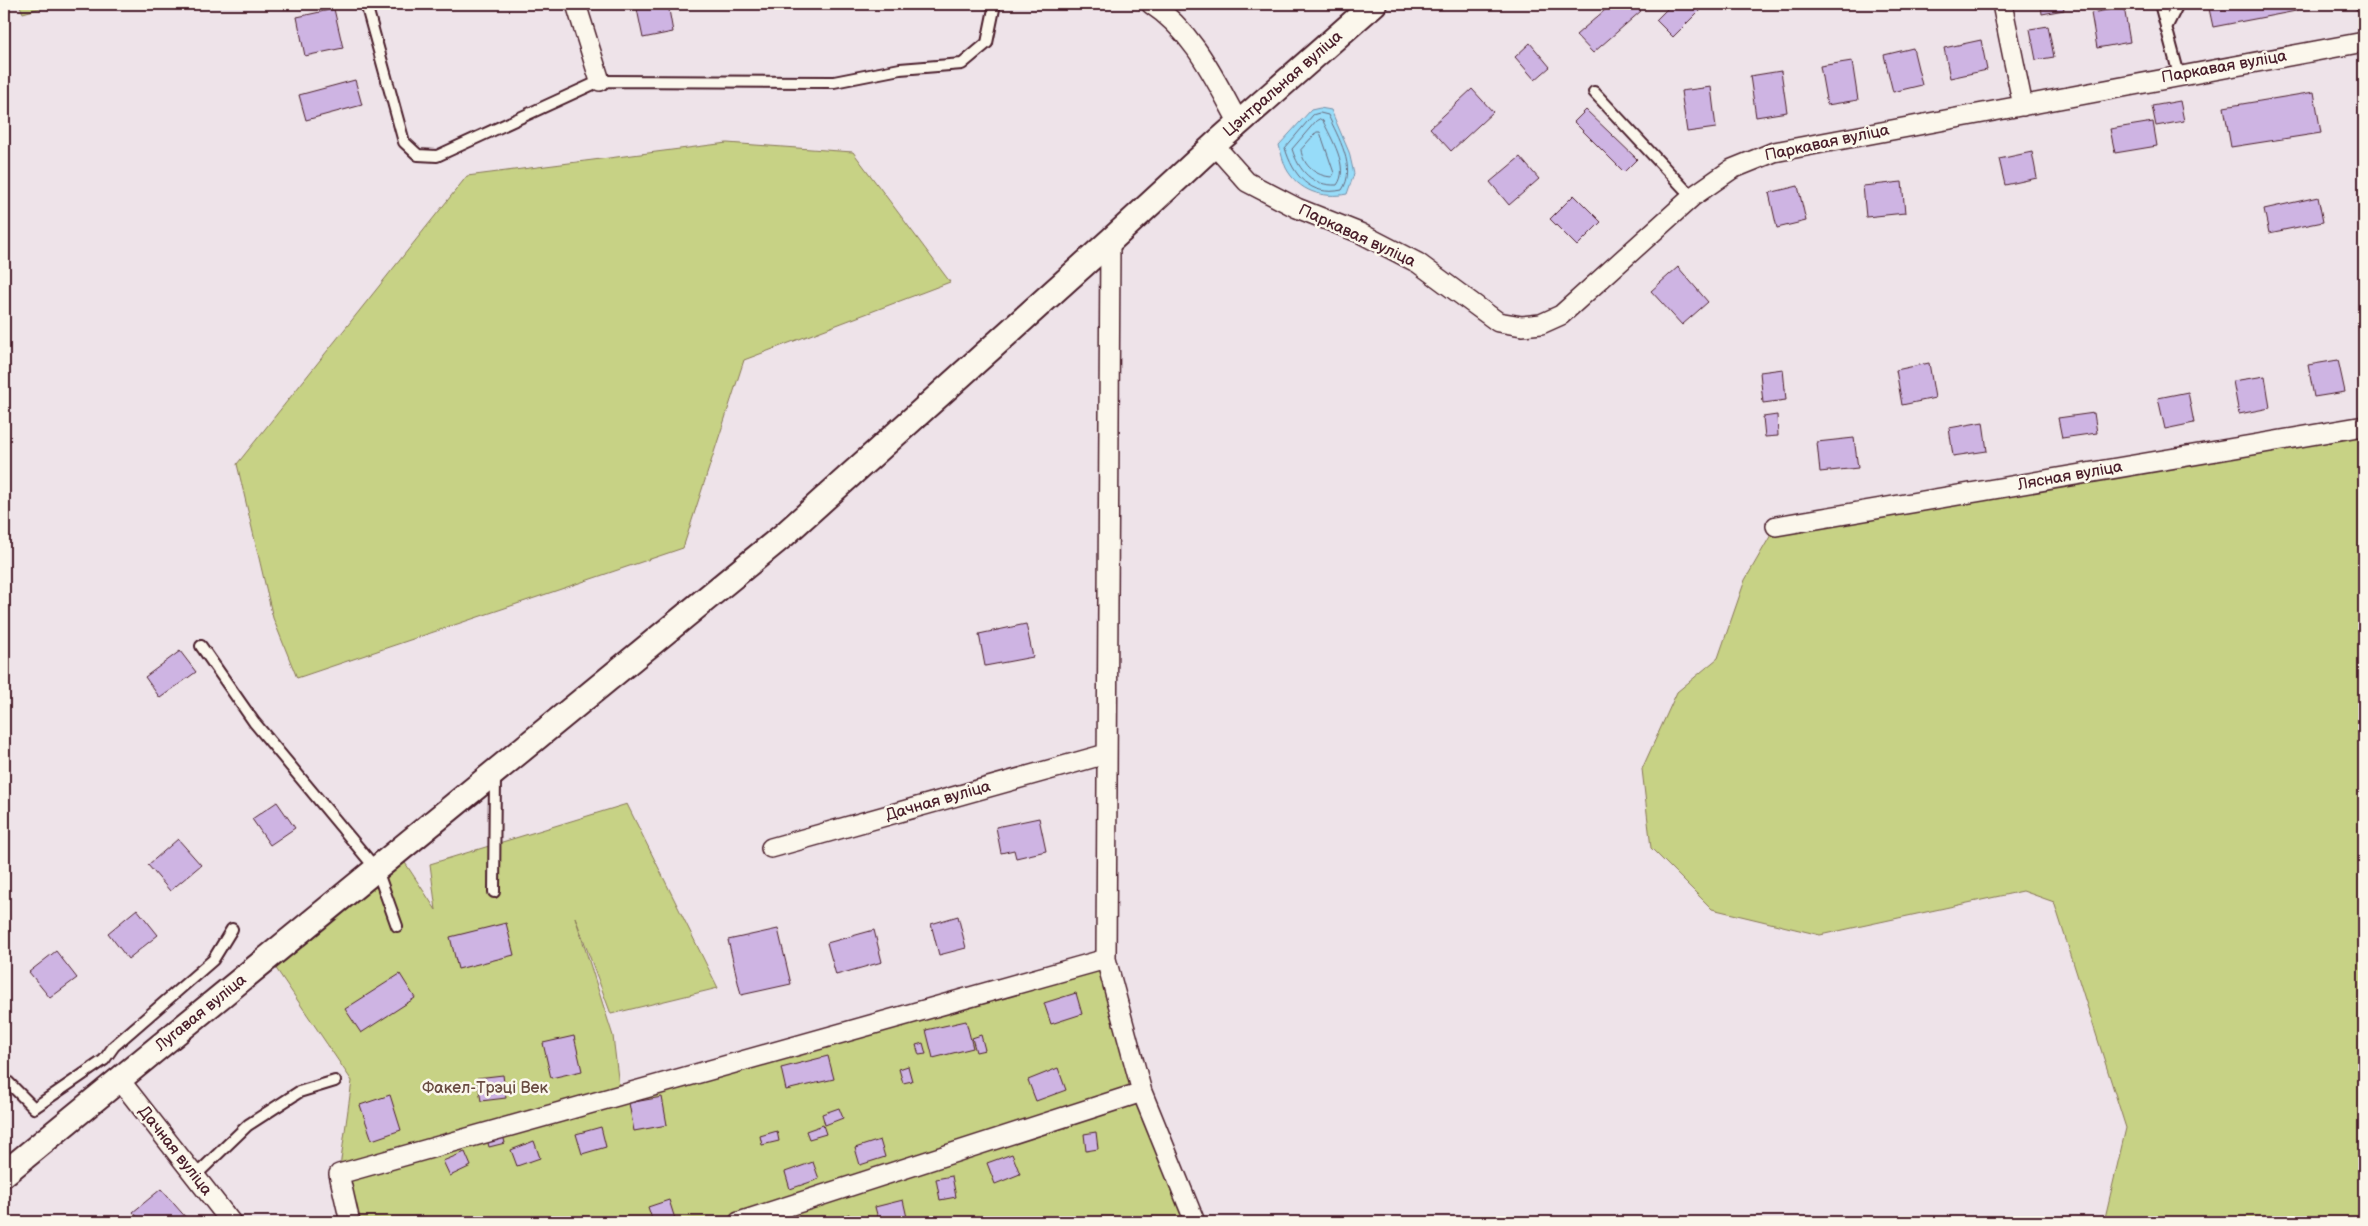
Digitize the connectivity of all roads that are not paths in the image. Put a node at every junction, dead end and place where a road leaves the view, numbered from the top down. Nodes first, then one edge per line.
1 (366, 4) edge
2 (576, 4) edge
3 (995, 4) edge
4 (1152, 4) edge
5 (1374, 4) edge
6 (2002, 4) edge
7 (2160, 4) edge
8 (2178, 4) edge
9 (2360, 4) edge
10 (2364, 7) edge
11 (2166, 28) junction
12 (2364, 42) edge
13 (2179, 75) junction
14 (600, 82) junction
15 (1594, 92) dead end
16 (2023, 106) junction
17 (1239, 123) junction
18 (1214, 145) junction
19 (1692, 197) junction
20 (1110, 242) junction
21 (2364, 426) edge
22 (1776, 526) dead end
23 (201, 646) dead end
24 (1106, 754) junction
25 (495, 774) junction
26 (771, 848) dead end
27 (377, 870) junction
28 (494, 892) dead end
29 (397, 926) dead end
30 (232, 929) dead end
31 (1106, 958) junction
32 (112, 1070) junction
33 (4, 1078) edge
34 (335, 1081) dead end
35 (1142, 1092) junction
36 (4, 1174) edge
37 (195, 1176) junction
38 (231, 1222) edge
39 (350, 1222) edge
40 (739, 1222) edge
41 (1194, 1222) edge

1 - 14 lane
2 - 14 street
3 - 14 lane
4 - 17 street
5 - 17 street, Цэнтральная вуліца
6 - 16 street
7 - 11 lane
8 - 11 lane
9 - 10 lane
11 - 13 lane
12 - 13 street, Паркавая вуліца
13 - 16 street, Паркавая вуліца
15 - 19 lane
16 - 19 street, Паркавая вуліца
17 - 18 street, Цэнтральная вуліца
18 - 19 street, Паркавая вуліца
18 - 20 street, Цэнтральная вуліца
20 - 24 street
20 - 25 street, Лугавая вуліца
21 - 22 street, Лясная вуліца
23 - 27 lane
24 - 26 street, Дачная вуліца
24 - 31 street
25 - 27 street, Лугавая вуліца
25 - 28 lane
27 - 29 lane
27 - 32 street, Лугавая вуліца
30 - 32 lane
31 - 35 street
31 - 39 street
32 - 33 lane
32 - 36 street, Лугавая вуліца
32 - 37 street, Дачная вуліца
34 - 37 lane
35 - 40 street
35 - 41 street
37 - 38 street, Дачная вуліца

